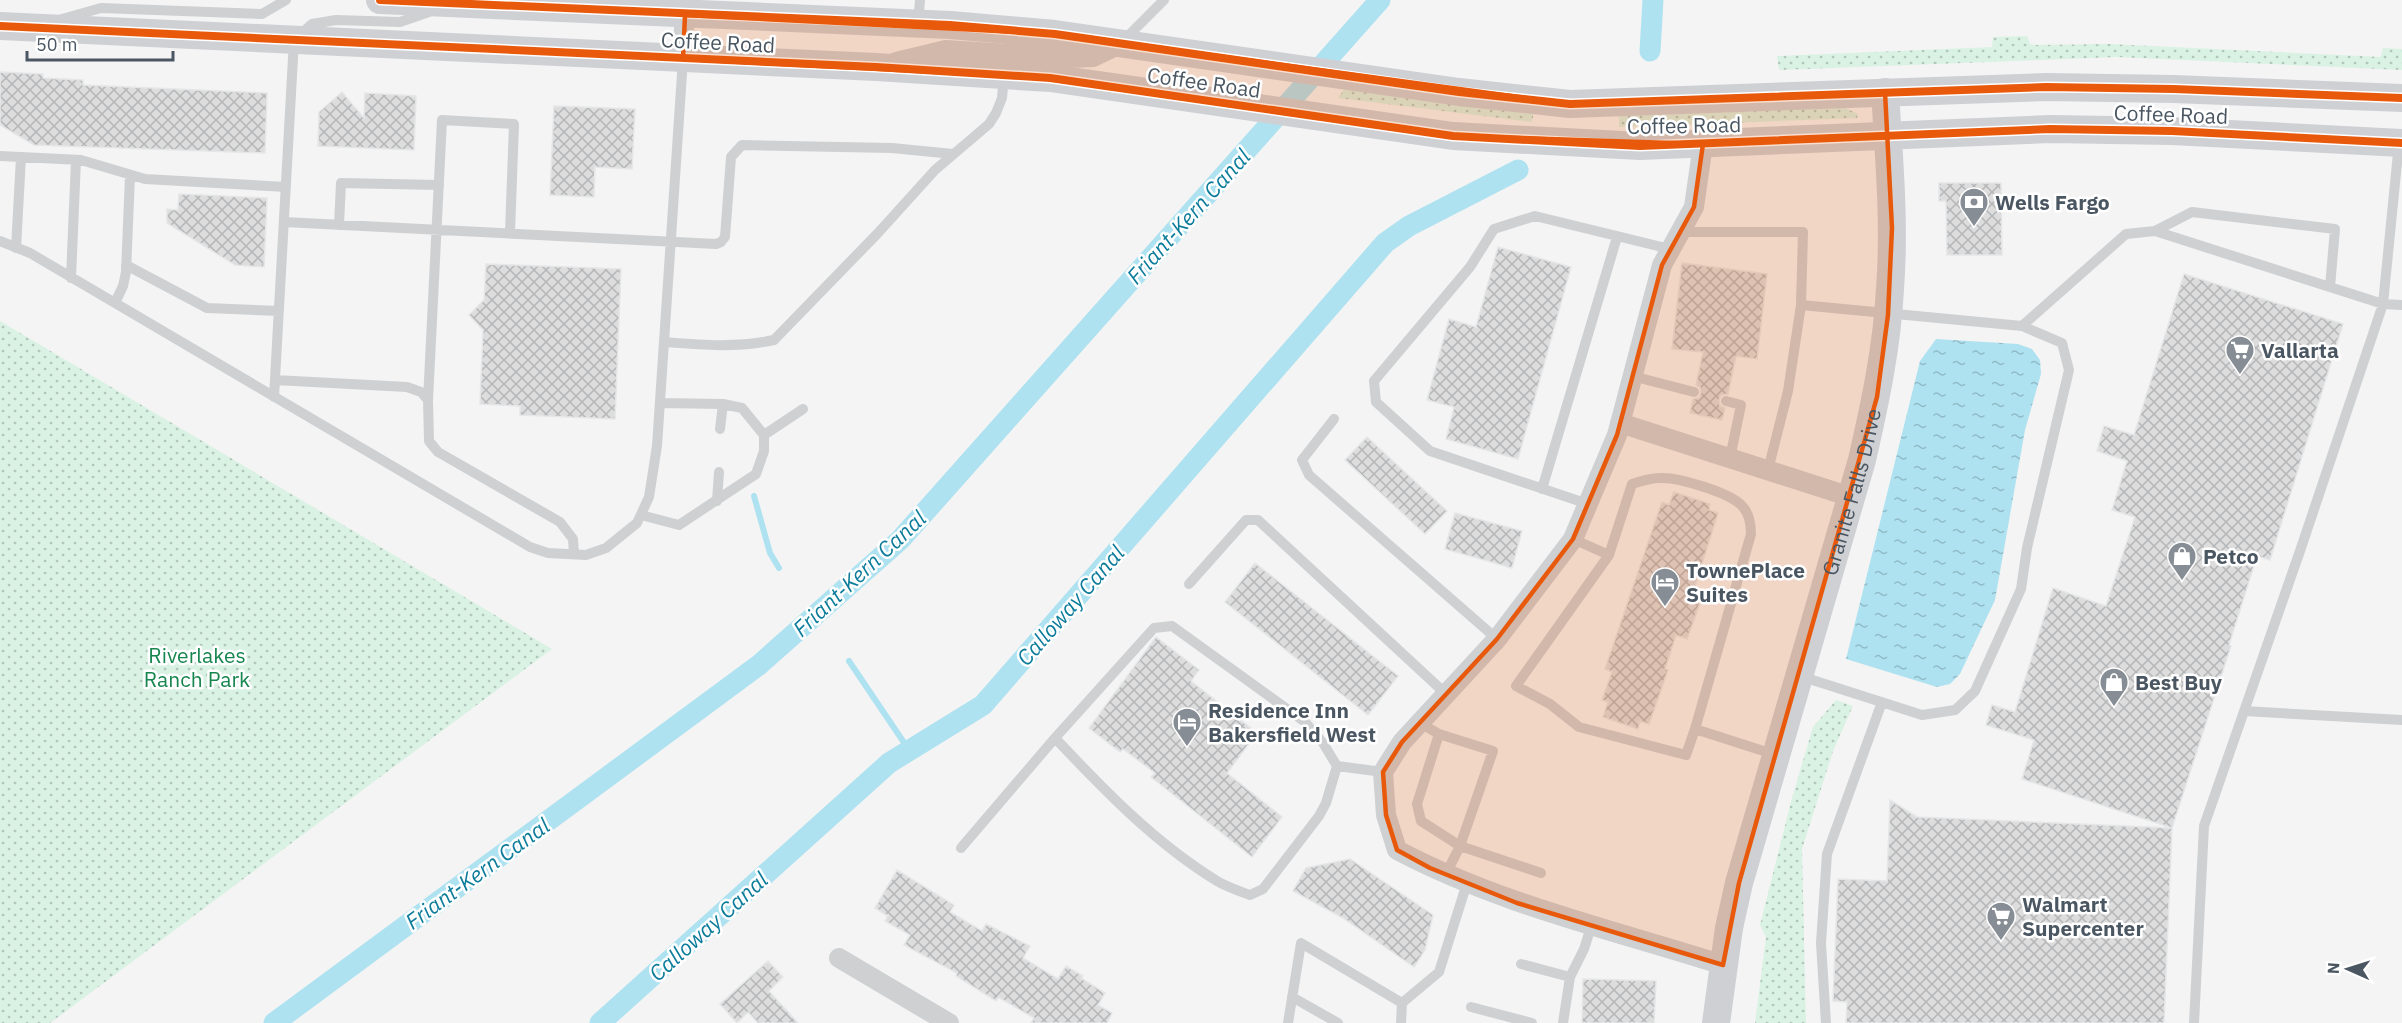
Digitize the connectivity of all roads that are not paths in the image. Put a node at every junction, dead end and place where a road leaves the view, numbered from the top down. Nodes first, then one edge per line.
1 (286, 0) edge
2 (380, 0) edge
3 (1164, 0) edge
4 (451, 3) junction
5 (489, 3) edge
6 (685, 7) edge
7 (919, 12) edge
8 (0, 26) edge
9 (29, 27) junction
10 (294, 40) junction
11 (1120, 44) junction
12 (683, 59) junction
13 (876, 67) junction
14 (1004, 75) junction
15 (1885, 92) junction
16 (2402, 98) edge
17 (1888, 137) junction
18 (2401, 142) edge
19 (1703, 144) junction
20 (953, 154) junction
21 (0, 156) edge
22 (21, 157) junction
23 (76, 160) junction
24 (130, 176) junction
25 (438, 185) junction
26 (286, 187) junction
27 (284, 222) junction
28 (339, 225) junction
29 (436, 229) junction
30 (2155, 231) junction
31 (510, 232) junction
32 (1617, 237) junction
33 (671, 240) junction
34 (0, 241) edge
35 (1675, 241) junction
36 (16, 248) junction
37 (126, 265) junction
38 (71, 278) junction
39 (2330, 287) junction
40 (115, 303) junction
41 (2383, 304) junction
42 (1801, 305) junction
43 (2402, 305) edge
44 (279, 311) junction
45 (1888, 315) junction
46 (2022, 327) junction
47 (664, 342) junction
48 (1632, 376) junction
49 (275, 380) junction
50 (1695, 392) dead end
51 (274, 397) junction
52 (428, 400) junction
53 (1726, 401) dead end
54 (660, 403) junction
55 (723, 404) junction
56 (803, 409) dead end
57 (1334, 419) dead end
58 (1620, 423) junction
59 (720, 429) dead end
60 (764, 435) junction
61 (1730, 458) junction
62 (1768, 470) junction
63 (719, 472) dead end
64 (1542, 489) junction
65 (1851, 497) junction
66 (717, 501) junction
67 (1588, 504) junction
68 (641, 516) junction
69 (1573, 539) junction
70 (574, 554) junction
71 (1609, 555) junction
72 (1189, 584) dead end
73 (1497, 639) junction
74 (1799, 676) junction
75 (1446, 694) junction
76 (1882, 702) junction
77 (2244, 711) junction
78 (2402, 720) edge
79 (1420, 723) junction
80 (1695, 729) junction
81 (1439, 734) junction
82 (1055, 738) junction
83 (1776, 755) junction
84 (1337, 766) junction
85 (1383, 771) junction
86 (1460, 846) junction
87 (961, 848) dead end
88 (1541, 873) dead end
89 (1446, 874) junction
90 (1467, 883) junction
91 (1592, 924) junction
92 (839, 958) dead end
93 (1521, 964) dead end
94 (1723, 965) junction
95 (1570, 977) junction
96 (1292, 997) junction
97 (1402, 1003) junction
98 (1471, 1007) dead end
99 (949, 1023) edge
100 (1288, 1023) edge
101 (1338, 1023) edge
102 (1401, 1023) edge
103 (1532, 1023) edge
104 (1563, 1023) edge
105 (1716, 1023) edge
106 (1826, 1023) edge
107 (2194, 1023) edge

1 - 9 lane
2 - 4 main road, Coffee Road
3 - 11 lane
4 - 5 main road, Coffee Road
4 - 10 lane
5 - 6 main road, Coffee Road
6 - 7 main road, Coffee Road
6 - 12 street
7 - 11 main road, Coffee Road
8 - 9 main road, Coffee Road
9 - 10 main road, Coffee Road
10 - 12 main road, Coffee Road
10 - 26 lane
11 - 13 street
11 - 15 main road, Coffee Road
12 - 13 main road, Coffee Road
12 - 33 lane
13 - 14 main road, Coffee Road
14 - 19 main road, Coffee Road
14 - 20 lane
15 - 16 main road, Coffee Road
15 - 17 main road, Granite Falls Drive
17 - 18 main road, Coffee Road
17 - 19 main road, Coffee Road
17 - 45 main road, Granite Falls Drive
18 - 41 lane
19 - 35 street
20 - 33 lane
20 - 47 lane
21 - 22 lane
22 - 23 lane
22 - 36 lane
23 - 24 lane
23 - 38 lane
24 - 26 lane
24 - 37 lane
25 - 28 lane
25 - 29 lane
25 - 31 lane
26 - 27 lane
27 - 28 lane
27 - 44 lane
28 - 29 lane
29 - 31 lane
29 - 52 lane
30 - 39 lane
30 - 39 lane
30 - 46 lane
31 - 33 lane
32 - 35 lane
32 - 64 lane
32 - 64 lane
33 - 47 lane
34 - 36 lane
35 - 42 lane
35 - 48 street
36 - 38 lane
37 - 40 lane
37 - 44 lane
38 - 40 lane
39 - 41 lane
40 - 51 lane
41 - 43 lane
41 - 77 lane
42 - 45 lane
42 - 62 lane
44 - 49 lane
45 - 46 lane
45 - 65 main road, Granite Falls Drive
46 - 76 lane
47 - 54 lane
48 - 50 lane
48 - 58 street
49 - 51 lane
49 - 52 lane
51 - 70 lane
52 - 70 lane
53 - 61 lane
54 - 55 lane
54 - 68 lane
55 - 59 lane
55 - 60 lane
56 - 60 lane
57 - 73 lane
58 - 61 street
58 - 67 street
60 - 66 lane
61 - 62 street
62 - 65 street
63 - 66 lane
64 - 67 lane
65 - 74 main road, Granite Falls Drive
66 - 68 lane
67 - 69 street
68 - 70 lane
69 - 71 lane
69 - 73 street
71 - 80 lane
71 - 80 lane
72 - 75 lane
73 - 75 street
74 - 76 lane
74 - 83 main road, Granite Falls Drive
75 - 79 street
76 - 106 lane
77 - 78 lane
77 - 107 lane
79 - 81 lane
79 - 85 street
80 - 83 lane
81 - 86 lane
81 - 86 lane
82 - 84 lane
82 - 84 lane
82 - 87 lane
83 - 94 main road, Granite Falls Drive
84 - 85 lane
85 - 89 street
86 - 88 lane
86 - 89 lane
89 - 90 street
90 - 91 street
90 - 97 lane
91 - 94 street
91 - 95 lane
92 - 99 street
93 - 95 lane
94 - 105 main road, Granite Falls Drive
95 - 104 lane
96 - 97 lane
96 - 100 lane
96 - 101 lane
97 - 102 lane
98 - 103 lane

